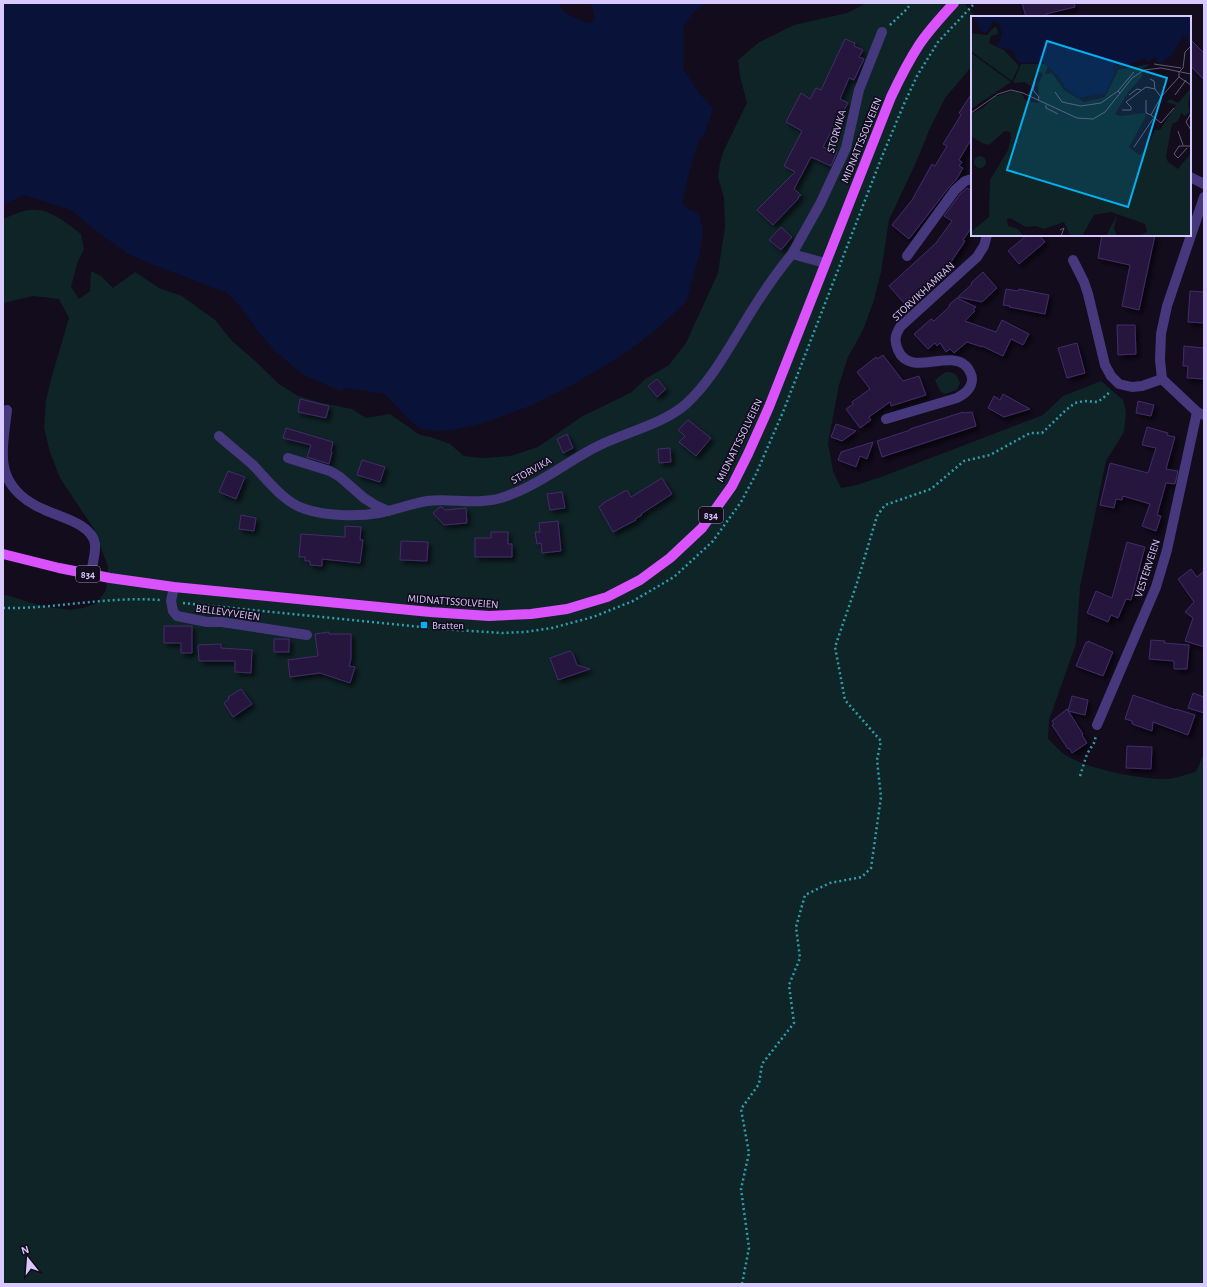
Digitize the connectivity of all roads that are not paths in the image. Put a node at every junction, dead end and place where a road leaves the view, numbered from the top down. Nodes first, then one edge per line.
1 (954, 3) edge
2 (882, 32) road end
3 (1191, 178) edge
4 (971, 179) edge
5 (1204, 184) edge
6 (1204, 197) edge
7 (1191, 235) edge
8 (987, 236) edge
9 (1191, 236) edge
10 (792, 254) junction
11 (907, 256) dead end
12 (1073, 260) dead end
13 (825, 263) junction
14 (1162, 379) junction
15 (7, 410) dead end
16 (1201, 413) edge
17 (886, 419) dead end
18 (219, 436) dead end
19 (288, 458) dead end
20 (388, 511) junction
21 (3, 554) edge
22 (91, 574) junction
23 (174, 587) junction
24 (307, 636) dead end
25 (1097, 726) road end

1 - 13 main road, MIDNATTSSOLVEIEN / 834
2 - 10 street, STORVIKA
3 - 5 street
4 - 11 street
6 - 7 street
8 - 17 street, STORVIKHAMRAN
9 - 14 street
10 - 13 street
10 - 20 street, STORVIKA
12 - 14 street
13 - 23 main road, MIDNATTSSOLVEIEN / 834
14 - 16 street, VESTERVEIEN
15 - 22 street
16 - 25 street, VESTERVEIEN
18 - 20 street, STORVIKA
19 - 20 street
21 - 22 main road, MIDNATTSSOLVEIEN / 834
22 - 23 main road, MIDNATTSSOLVEIEN / 834
23 - 24 street, BELLEVYVEIEN

